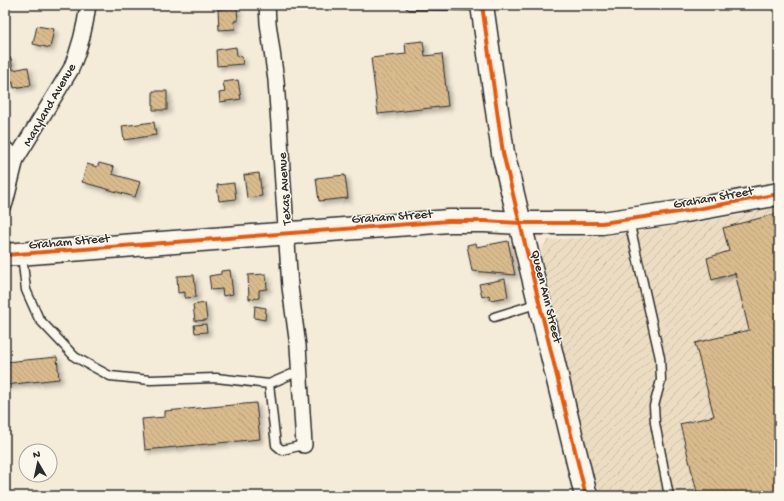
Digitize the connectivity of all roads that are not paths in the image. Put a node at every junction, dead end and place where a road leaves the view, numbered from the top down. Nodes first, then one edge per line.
1 (88, 5) edge
2 (267, 5) edge
3 (410, 5) edge
4 (482, 6) edge
5 (11, 154) edge
6 (779, 194) edge
7 (5, 203) edge
8 (629, 220) junction
9 (519, 223) junction
10 (286, 234) junction
11 (13, 254) edge
12 (540, 303) junction
13 (494, 317) dead end
14 (299, 371) junction
15 (269, 384) junction
16 (304, 445) joint
17 (586, 496) edge
18 (669, 496) edge

1 - 5 street, Maryland Avenue
2 - 10 street, Texas Avenue
3 - 4 lane
4 - 9 street, Queen Ann Street
5 - 7 street, Maryland Avenue
6 - 8 street, Graham Street
8 - 9 street, Graham Street
8 - 18 lane
9 - 10 street, Graham Street
9 - 12 street, Queen Ann Street
10 - 11 street, Graham Street
10 - 14 street, Texas Avenue
11 - 15 lane
12 - 13 lane
12 - 17 street, Queen Ann Street
14 - 15 lane
14 - 16 street, Texas Avenue
15 - 16 lane

